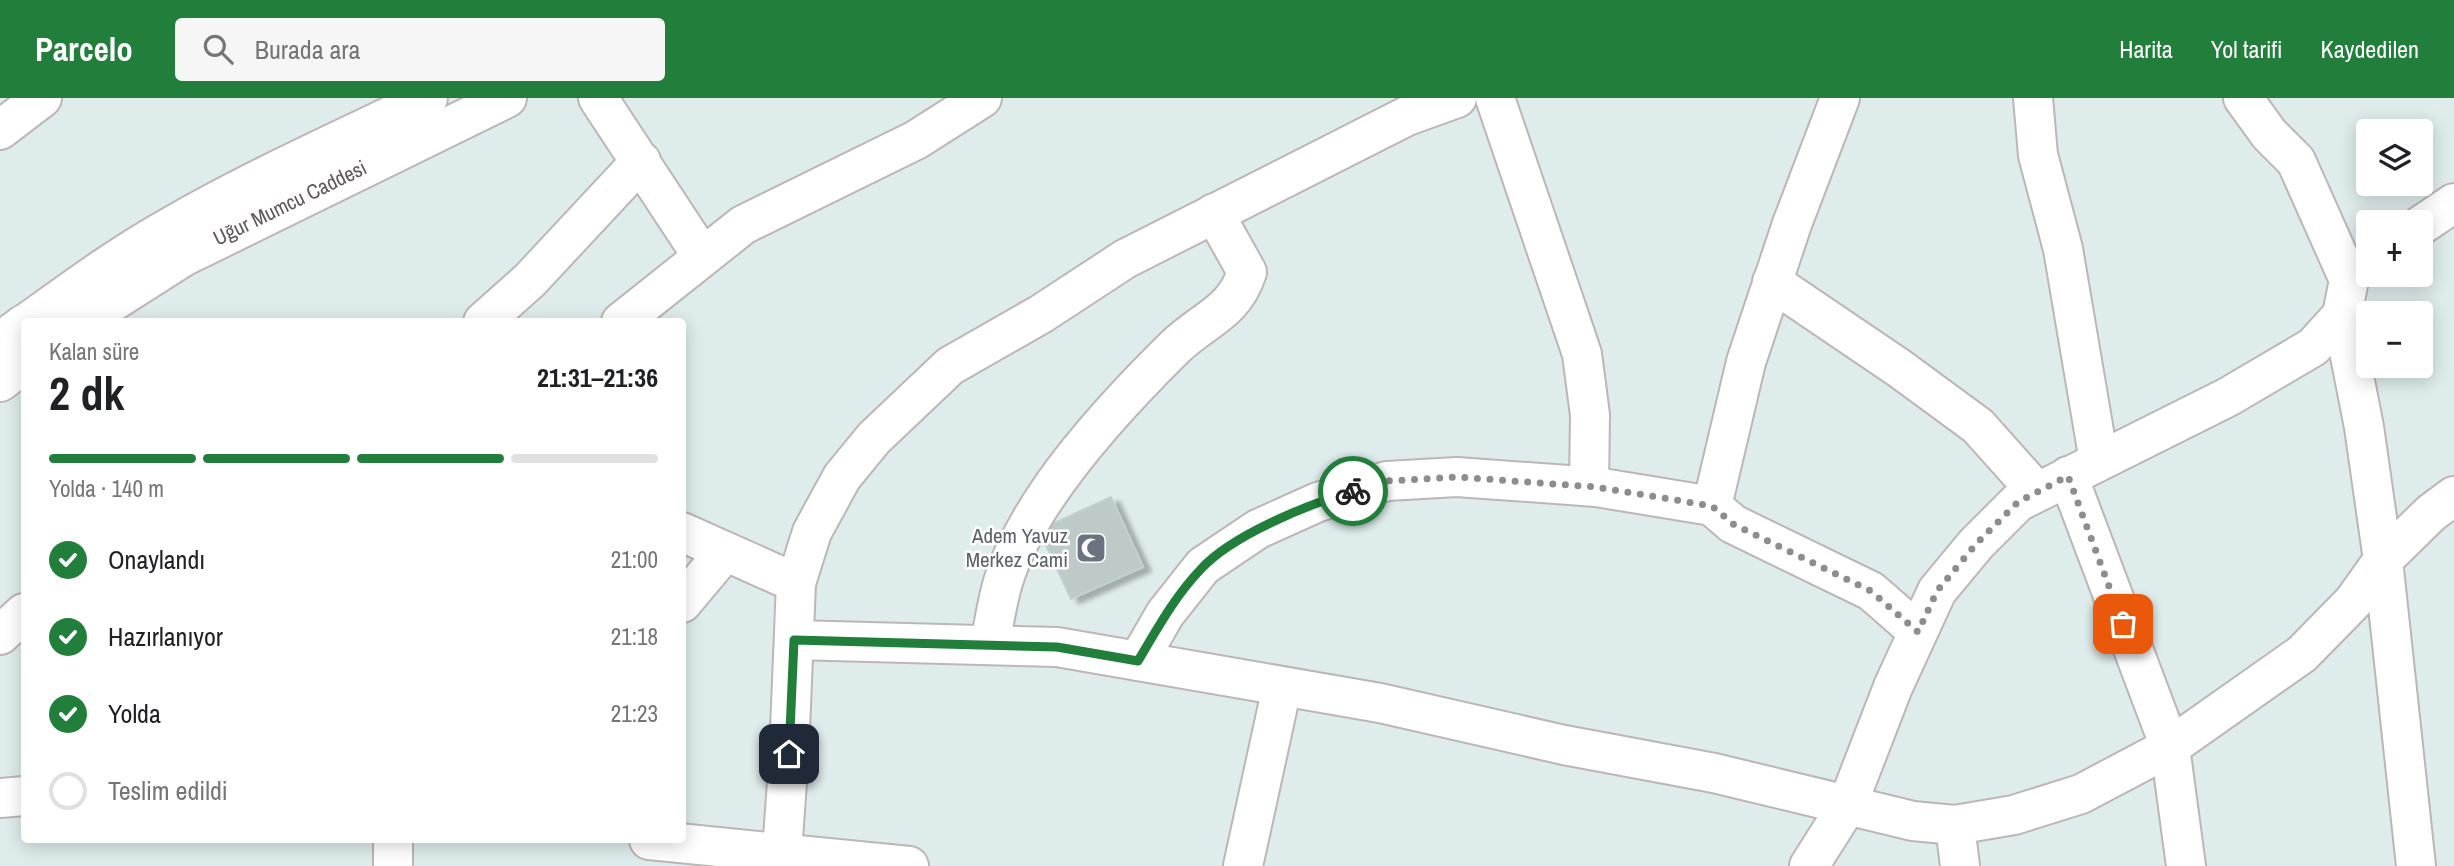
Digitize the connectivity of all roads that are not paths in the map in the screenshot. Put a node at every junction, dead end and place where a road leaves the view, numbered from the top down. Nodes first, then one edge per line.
1 (42, 98) edge
2 (428, 98) edge
3 (507, 98) edge
4 (598, 98) edge
5 (982, 98) edge
6 (1457, 98) edge
7 (1495, 98) edge
8 (1840, 98) edge
9 (2032, 98) edge
10 (2243, 98) edge
11 (0, 130) edge
12 (641, 161) junction
13 (2454, 203) edge
14 (1214, 212) junction
15 (2433, 217) edge
16 (702, 256) junction
17 (1772, 282) junction
18 (2353, 287) edge
19 (33, 318) edge
20 (87, 318) edge
21 (487, 318) edge
22 (626, 318) edge
23 (21, 327) edge
24 (0, 342) edge
25 (21, 366) edge
26 (0, 382) edge
27 (2068, 476) junction
28 (1588, 486) junction
29 (2454, 496) edge
30 (1712, 506) junction
31 (686, 534) edge
32 (724, 553) junction
33 (2383, 560) junction
34 (796, 583) junction
35 (686, 598) edge
36 (21, 617) edge
37 (1918, 632) junction
38 (0, 635) edge
39 (794, 640) junction
40 (990, 644) junction
41 (1138, 661) junction
42 (1282, 687) junction
43 (2170, 747) junction
44 (21, 796) edge
45 (0, 798) edge
46 (1847, 806) junction
47 (1955, 825) junction
48 (393, 843) edge
49 (670, 843) edge
50 (781, 859) edge
51 (393, 866) edge
52 (909, 866) edge
53 (1243, 866) edge
54 (1809, 866) edge
55 (1960, 866) edge
56 (2186, 866) edge
57 (2416, 866) edge

1 - 11 street
2 - 19 street, Uğur Mumcu Caddesi
3 - 20 street, Uğur Mumcu Caddesi
4 - 12 street
5 - 16 street
6 - 14 street
7 - 28 street
8 - 17 street
9 - 27 street
10 - 18 street
12 - 16 street
12 - 21 street
13 - 15 street
14 - 34 street
14 - 40 street
16 - 22 street
17 - 27 street
17 - 30 street
18 - 27 street
18 - 33 street
23 - 24 street, Uğur Mumcu Caddesi
25 - 26 street
27 - 37 street
27 - 43 street
28 - 30 street
28 - 41 street
29 - 33 street
30 - 37 street
31 - 32 street
32 - 34 street
32 - 35 street
33 - 43 street
33 - 57 street
34 - 39 street
36 - 38 street
37 - 46 street
39 - 40 street
39 - 50 street
40 - 41 street
41 - 42 street
42 - 46 street
42 - 53 street
43 - 47 street
43 - 56 street
44 - 45 street
46 - 47 street
46 - 54 street
47 - 55 street
48 - 51 street
49 - 50 street
50 - 52 street

